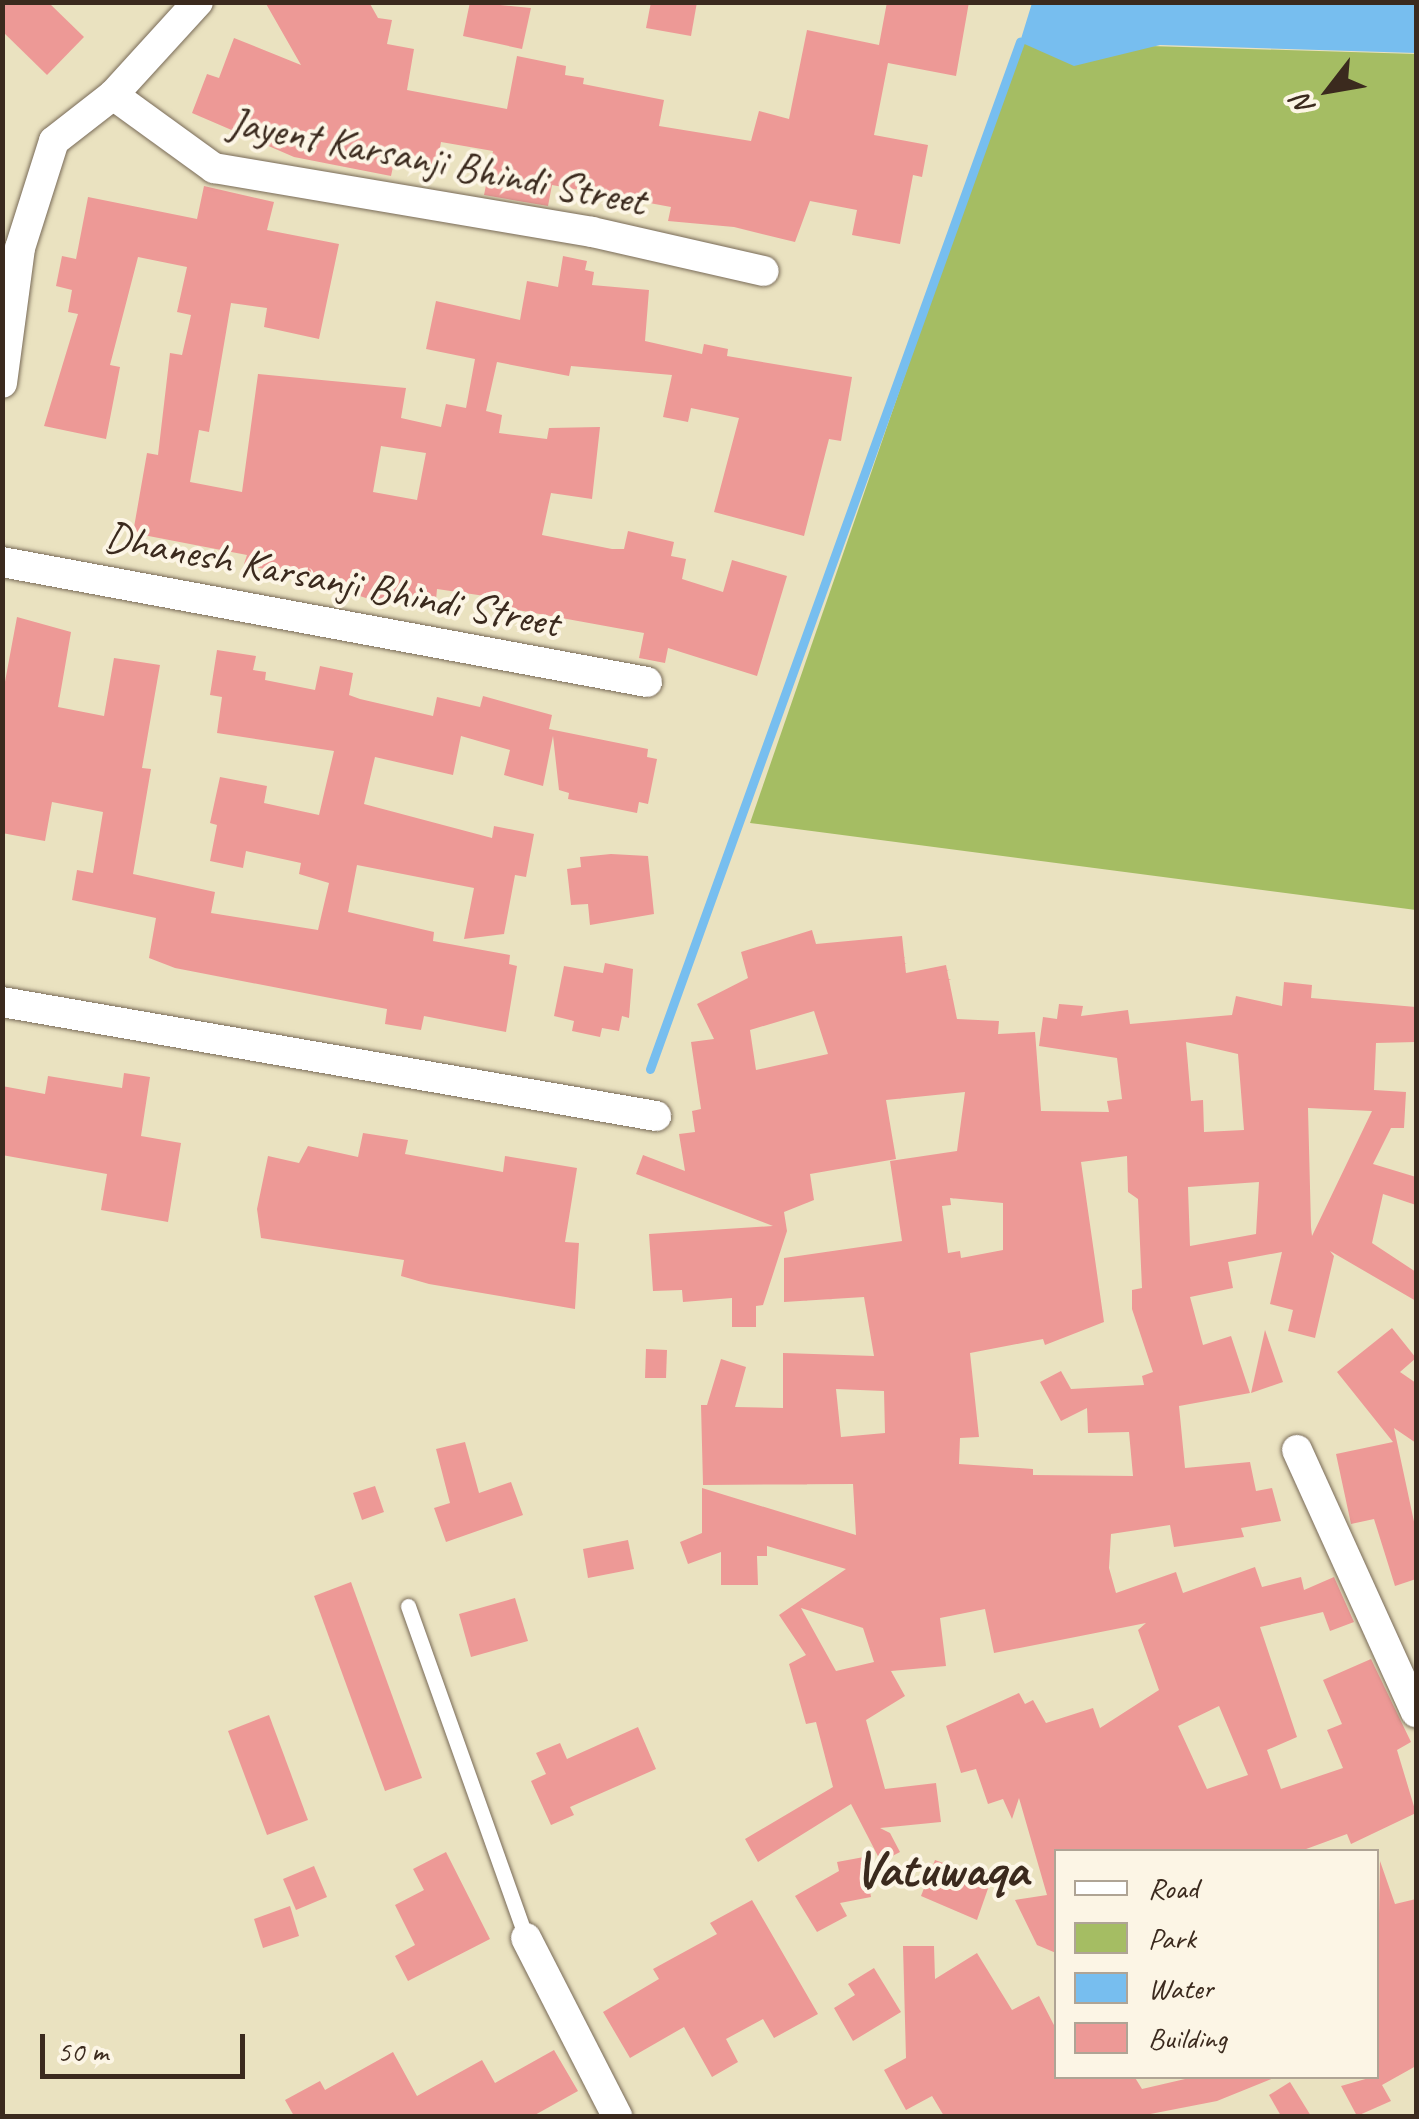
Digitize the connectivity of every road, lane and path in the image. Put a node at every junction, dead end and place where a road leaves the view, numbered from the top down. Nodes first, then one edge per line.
1 (198, 2) edge
2 (112, 95) junction
3 (764, 271) dead end
4 (2, 383) edge
5 (2, 562) edge
6 (646, 682) dead end
7 (2, 1002) edge
8 (656, 1116) dead end
9 (1297, 1450) dead end
10 (408, 1606) dead end
11 (1416, 1712) edge
12 (526, 1938) joint
13 (617, 2116) edge

1 - 2 street
2 - 3 street, Jayent Karsanji Bhindi Street
2 - 4 street
5 - 6 street, Dhanesh Karsanji Bhindi Street
7 - 8 street
9 - 11 street
10 - 12 lane
12 - 13 street

